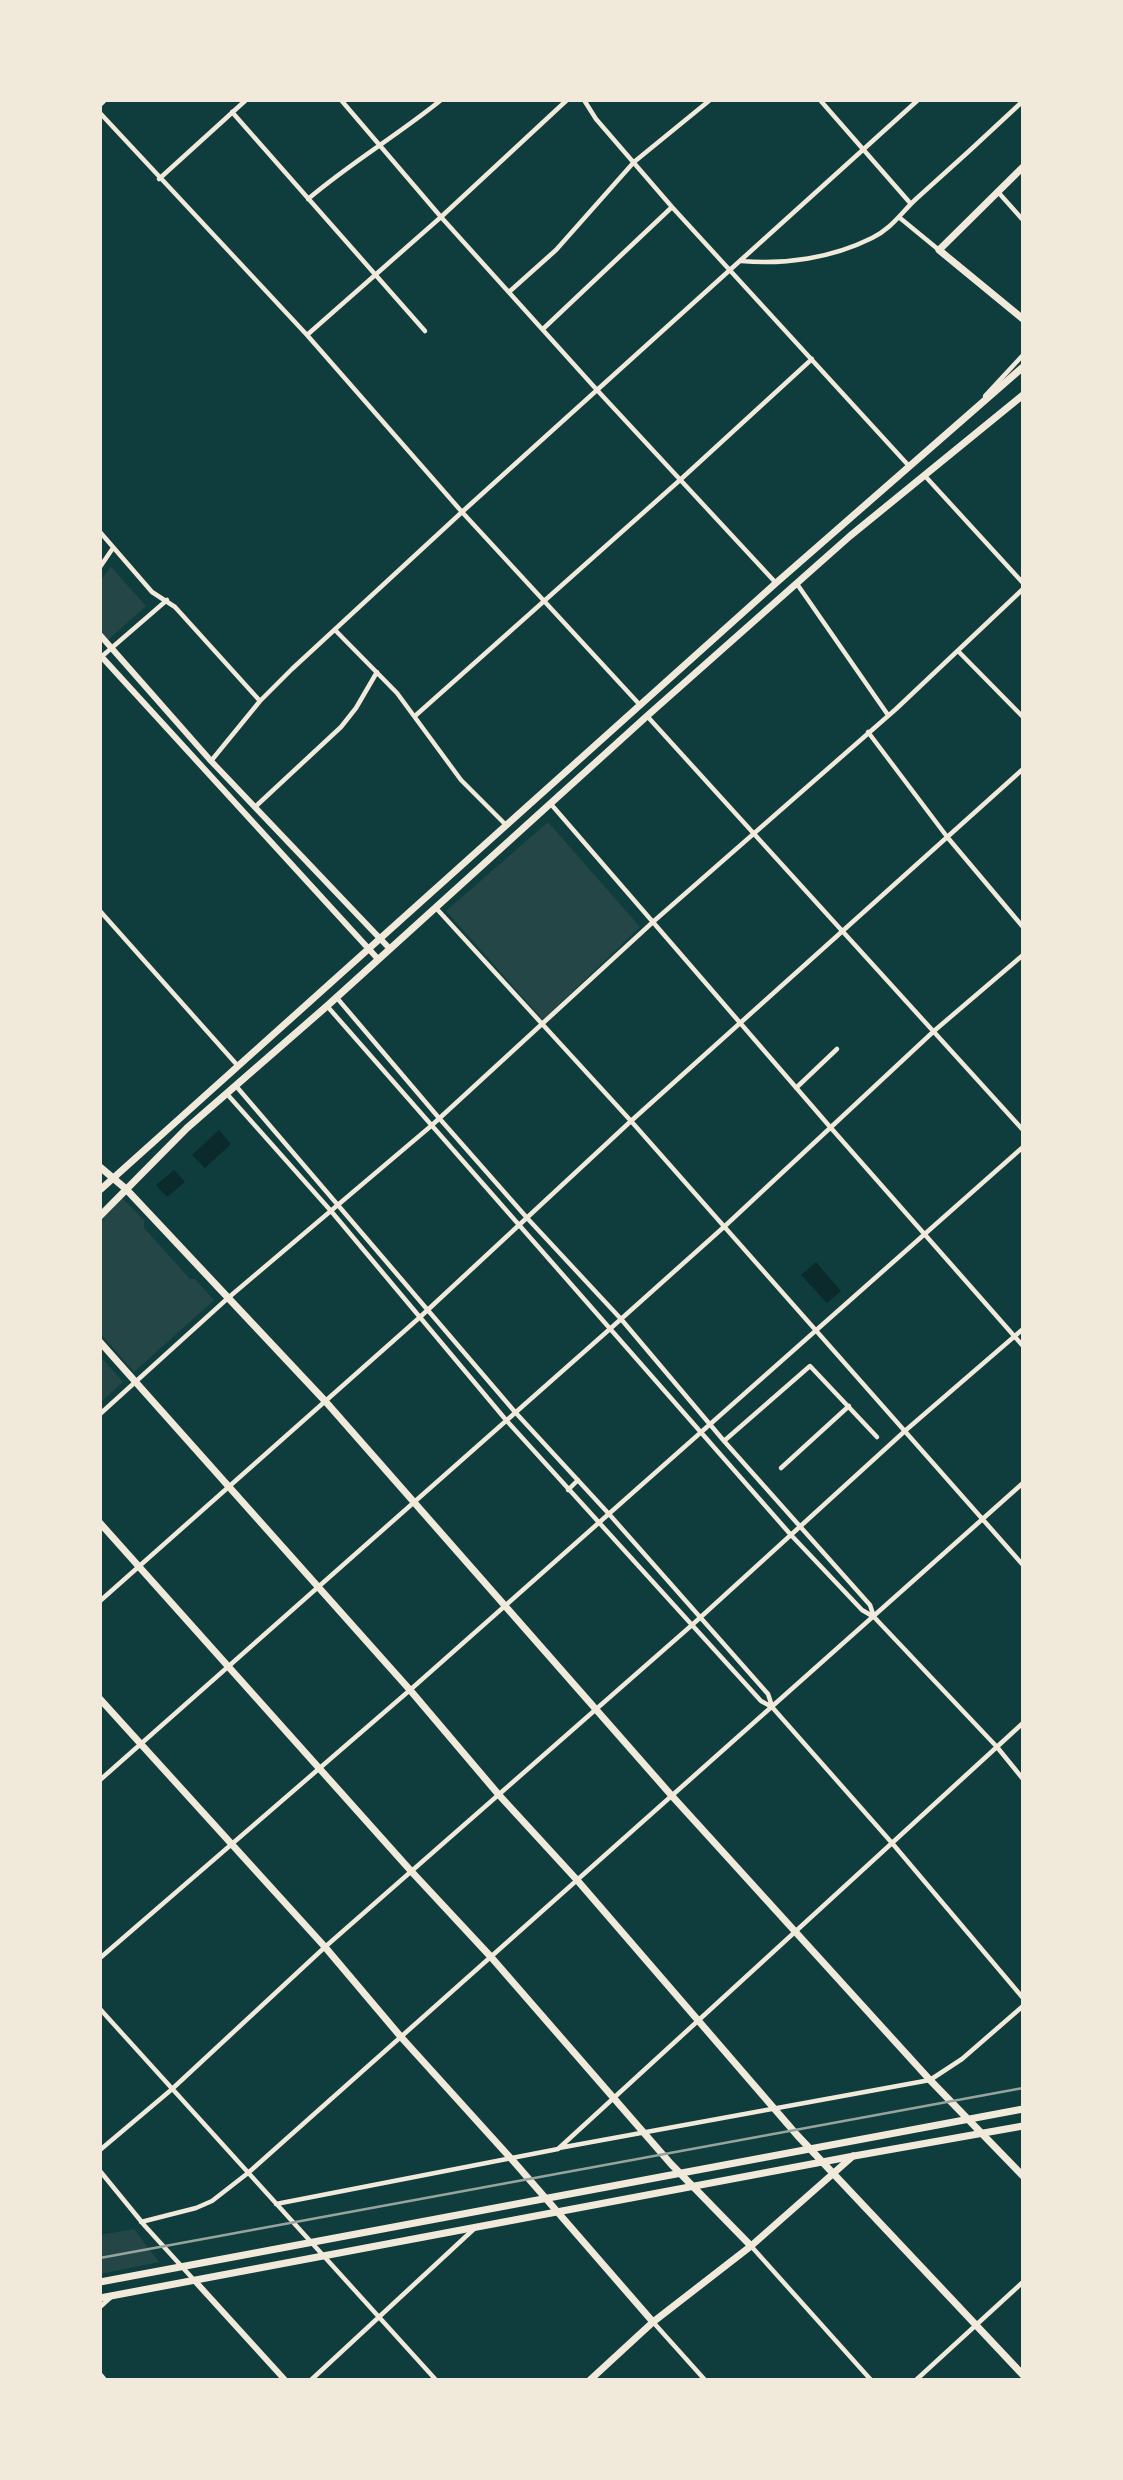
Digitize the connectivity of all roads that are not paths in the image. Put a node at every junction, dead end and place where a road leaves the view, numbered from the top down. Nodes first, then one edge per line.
1 (104, 100) edge
2 (246, 100) edge
3 (341, 100) edge
4 (441, 100) edge
5 (567, 100) edge
6 (584, 100) edge
7 (710, 100) edge
8 (820, 100) edge
9 (918, 100) edge
10 (1023, 101) edge
11 (100, 104) edge
12 (232, 112) junction
13 (100, 113) edge
14 (379, 146) junction
15 (863, 149) junction
16 (634, 162) junction
17 (1023, 167) edge
18 (159, 179) junction
19 (997, 191) junction
20 (308, 199) junction
21 (911, 204) junction
22 (672, 207) junction
23 (441, 217) junction
24 (900, 218) junction
25 (1023, 220) edge
26 (939, 250) junction
27 (740, 261) junction
28 (729, 271) junction
29 (377, 274) junction
30 (509, 292) junction
31 (1023, 319) edge
32 (543, 329) junction
33 (425, 331) dead end
34 (307, 335) junction
35 (1023, 355) edge
36 (812, 359) junction
37 (1023, 367) edge
38 (597, 390) junction
39 (1023, 395) edge
40 (971, 411) junction
41 (909, 466) junction
42 (925, 476) junction
43 (680, 481) junction
44 (463, 512) junction
45 (100, 532) edge
46 (113, 547) junction
47 (100, 567) edge
48 (776, 583) junction
49 (797, 583) junction
50 (1023, 583) edge
51 (1023, 589) edge
52 (167, 600) junction
53 (546, 601) junction
54 (335, 630) junction
55 (100, 635) edge
56 (111, 648) junction
57 (958, 651) junction
58 (100, 657) edge
59 (377, 671) junction
60 (260, 701) junction
61 (641, 706) junction
62 (888, 715) junction
63 (415, 716) junction
64 (647, 716) junction
65 (1023, 717) edge
66 (868, 732) junction
67 (212, 761) junction
68 (1023, 769) edge
69 (551, 803) junction
70 (255, 807) junction
71 (506, 825) junction
72 (754, 833) junction
73 (948, 838) junction
74 (436, 908) junction
75 (100, 911) edge
76 (654, 921) junction
77 (1023, 927) edge
78 (844, 931) junction
79 (380, 939) junction
80 (368, 949) junction
81 (390, 949) junction
82 (1023, 955) edge
83 (379, 959) junction
84 (336, 997) junction
85 (327, 1006) junction
86 (741, 1025) junction
87 (542, 1026) junction
88 (934, 1031) junction
89 (837, 1049) dead end
90 (239, 1066) junction
91 (236, 1086) junction
92 (796, 1088) junction
93 (227, 1094) junction
94 (439, 1118) junction
95 (631, 1121) junction
96 (431, 1126) junction
97 (831, 1128) junction
98 (273, 1129) junction
99 (1023, 1129) edge
100 (264, 1136) junction
101 (1023, 1147) edge
102 (100, 1167) edge
103 (113, 1178) junction
104 (126, 1189) junction
105 (100, 1190) edge
106 (339, 1205) junction
107 (331, 1211) junction
108 (100, 1216) edge
109 (528, 1219) junction
110 (520, 1226) junction
111 (725, 1226) junction
112 (925, 1234) junction
113 (228, 1298) junction
114 (429, 1309) junction
115 (419, 1318) junction
116 (621, 1319) junction
117 (611, 1328) junction
118 (1023, 1329) edge
119 (817, 1330) junction
120 (1015, 1337) junction
121 (100, 1342) edge
122 (1023, 1346) edge
123 (134, 1381) junction
124 (326, 1402) junction
125 (849, 1406) junction
126 (515, 1412) junction
127 (100, 1414) edge
128 (506, 1420) junction
129 (710, 1424) junction
130 (906, 1430) junction
131 (701, 1432) junction
132 (877, 1437) dead end
133 (724, 1441) junction
134 (781, 1468) dead end
135 (578, 1480) junction
136 (1023, 1483) edge
137 (229, 1487) junction
138 (568, 1490) junction
139 (413, 1501) junction
140 (609, 1514) junction
141 (983, 1519) junction
142 (100, 1523) edge
143 (600, 1523) junction
144 (800, 1525) junction
145 (791, 1535) junction
146 (1023, 1565) edge
147 (139, 1566) junction
148 (318, 1588) junction
149 (100, 1601) edge
150 (505, 1606) junction
151 (699, 1617) junction
152 (874, 1618) junction
153 (692, 1625) junction
154 (229, 1667) junction
155 (410, 1690) junction
156 (100, 1699) edge
157 (772, 1707) junction
158 (595, 1709) junction
159 (1023, 1723) edge
160 (141, 1744) junction
161 (996, 1747) junction
162 (319, 1768) junction
163 (1023, 1779) edge
164 (100, 1780) edge
165 (499, 1795) junction
166 (672, 1796) junction
167 (892, 1843) junction
168 (233, 1844) junction
169 (411, 1871) junction
170 (577, 1880) junction
171 (796, 1933) junction
172 (325, 1947) junction
173 (491, 1957) junction
174 (100, 1958) edge
175 (1023, 1998) edge
176 (1023, 2006) edge
177 (100, 2009) edge
178 (700, 2020) junction
179 (401, 2037) junction
180 (932, 2082) junction
181 (171, 2090) junction
182 (614, 2099) junction
183 (1023, 2109) edge
184 (776, 2110) junction
185 (967, 2119) junction
186 (1023, 2126) edge
187 (982, 2133) junction
188 (646, 2135) junction
189 (809, 2148) junction
190 (558, 2149) junction
191 (100, 2150) edge
192 (854, 2156) junction
193 (512, 2160) junction
194 (822, 2162) junction
195 (100, 2171) edge
196 (248, 2173) junction
197 (680, 2173) junction
198 (832, 2173) junction
199 (1023, 2176) edge
200 (693, 2187) junction
201 (545, 2198) junction
202 (276, 2204) junction
203 (558, 2213) junction
204 (143, 2224) junction
205 (475, 2228) junction
206 (310, 2242) junction
207 (751, 2246) junction
208 (321, 2256) junction
209 (181, 2267) junction
210 (194, 2280) junction
211 (100, 2282) edge
212 (1023, 2282) edge
213 (112, 2296) junction
214 (100, 2298) edge
215 (100, 2307) edge
216 (380, 2318) junction
217 (653, 2322) junction
218 (976, 2325) junction
219 (100, 2374) edge
220 (1023, 2375) edge
221 (105, 2380) edge
222 (285, 2380) edge
223 (311, 2380) edge
224 (436, 2380) edge
225 (590, 2380) edge
226 (705, 2380) edge
227 (871, 2380) edge
228 (916, 2380) edge

1 - 11 street
2 - 12 street
3 - 14 street
4 - 14 street
5 - 23 street
6 - 16 street
7 - 16 street
8 - 15 street
9 - 15 street
10 - 21 street
12 - 18 street
12 - 20 street
13 - 18 street
14 - 20 street
14 - 23 street
15 - 21 street
15 - 27 street
16 - 22 street
16 - 30 street
17 - 19 main road
18 - 34 street
19 - 25 street
19 - 26 main road
20 - 29 street
21 - 24 street
22 - 28 street
22 - 32 street
23 - 29 street
23 - 30 street
24 - 26 street
24 - 27 street
26 - 31 main road
27 - 28 street
28 - 36 street
28 - 38 street
29 - 33 street
29 - 34 street
30 - 32 street
32 - 38 street
34 - 44 street
35 - 40 street
36 - 41 street
36 - 43 street
37 - 40 main road
38 - 43 street
38 - 44 street
39 - 42 main road
40 - 41 main road
41 - 48 main road
42 - 49 main road
42 - 50 street
43 - 48 street
43 - 53 street
44 - 53 street
44 - 54 street
45 - 46 street
46 - 47 street
46 - 52 street
48 - 61 main road
49 - 62 street
49 - 64 main road
51 - 57 street
52 - 56 street
52 - 60 street
53 - 61 street
53 - 63 street
54 - 59 street
54 - 60 street
55 - 56 street
56 - 58 street
56 - 67 street
57 - 62 street
57 - 65 street
58 - 80 street
59 - 63 street
59 - 70 street
60 - 67 street
61 - 71 main road
62 - 66 street
63 - 71 street
64 - 69 main road
64 - 72 street
66 - 72 street
66 - 73 street
67 - 70 street
68 - 73 street
69 - 74 main road
69 - 76 street
70 - 79 street
71 - 79 main road
72 - 76 street
72 - 78 street
73 - 77 street
73 - 78 street
74 - 81 main road
74 - 87 street
75 - 90 street
76 - 86 street
76 - 87 street
78 - 86 street
78 - 88 street
79 - 80 main road
79 - 81 street
80 - 83 street
80 - 90 main road
81 - 83 main road
82 - 88 street
83 - 84 main road
84 - 85 main road
84 - 94 street
85 - 91 main road
85 - 96 street
86 - 92 street
86 - 95 street
87 - 94 street
87 - 95 street
88 - 97 street
88 - 99 street
89 - 92 street
90 - 103 main road
91 - 93 main road
91 - 98 street
92 - 97 street
93 - 100 street
93 - 104 main road
94 - 96 street
94 - 109 street
95 - 109 street
95 - 111 street
96 - 106 street
96 - 110 street
97 - 111 street
97 - 112 street
98 - 100 street
98 - 106 street
100 - 107 street
101 - 112 street
102 - 103 main road
103 - 104 main road
103 - 105 main road
104 - 108 main road
104 - 113 main road
106 - 107 street
106 - 114 street
107 - 113 street
107 - 115 street
109 - 110 street
109 - 116 street
110 - 114 street
110 - 117 street
111 - 116 street
111 - 119 street
112 - 119 street
112 - 120 street
113 - 123 street
113 - 124 main road
114 - 115 street
114 - 126 street
115 - 124 street
115 - 128 street
116 - 117 street
116 - 129 street
117 - 126 street
117 - 131 street
118 - 120 street
119 - 129 street
119 - 130 street
120 - 122 street
120 - 130 street
121 - 123 main road
123 - 127 street
123 - 137 main road
124 - 137 street
124 - 139 main road
125 - 132 street
125 - 133 street
125 - 134 street
126 - 128 street
126 - 135 street
128 - 138 street
128 - 139 street
129 - 131 street
129 - 133 street
130 - 141 street
130 - 144 street
131 - 140 street
131 - 145 street
133 - 144 street
135 - 138 street
135 - 140 street
136 - 141 street
137 - 147 street
137 - 148 main road
138 - 143 street
139 - 148 street
139 - 150 main road
140 - 143 street
140 - 151 street
141 - 146 street
141 - 152 street
142 - 147 main road
143 - 150 street
143 - 153 street
144 - 145 street
144 - 152 street
145 - 151 street
145 - 152 street
147 - 149 street
147 - 154 main road
148 - 154 street
148 - 155 main road
150 - 155 street
150 - 158 main road
151 - 153 street
151 - 157 street
152 - 157 street
152 - 161 street
153 - 157 street
153 - 158 street
154 - 160 street
154 - 162 main road
155 - 162 street
155 - 165 main road
156 - 160 main road
157 - 166 street
157 - 167 street
158 - 165 street
158 - 166 main road
159 - 161 street
160 - 164 street
160 - 168 main road
161 - 163 street
161 - 167 street
162 - 168 street
162 - 169 main road
165 - 169 street
165 - 170 main road
166 - 170 street
166 - 171 main road
167 - 171 street
167 - 175 street
168 - 172 main road
168 - 174 street
169 - 172 street
169 - 173 main road
170 - 173 street
170 - 178 main road
171 - 178 street
171 - 180 main road
172 - 179 main road
172 - 181 street
173 - 179 street
173 - 182 main road
176 - 180 street
177 - 181 street
178 - 182 street
178 - 184 main road
179 - 193 main road
179 - 196 street
180 - 184 street
180 - 185 main road
181 - 191 street
181 - 196 street
182 - 188 main road
182 - 190 street
183 - 185 main road
184 - 188 street
184 - 189 main road
185 - 187 main road
185 - 189 main road
186 - 187 main road
187 - 192 main road
187 - 199 main road
188 - 190 street
188 - 197 main road
189 - 194 main road
189 - 197 main road
190 - 193 street
192 - 194 main road
192 - 198 main road
193 - 201 main road
193 - 202 street
194 - 198 main road
194 - 200 main road
195 - 204 street
196 - 202 street
196 - 204 street
197 - 200 main road
197 - 201 main road
198 - 207 main road
198 - 218 main road
200 - 203 main road
200 - 207 main road
201 - 203 main road
201 - 206 main road
202 - 206 street
203 - 205 main road
203 - 217 main road
204 - 209 street
205 - 208 main road
205 - 216 street
206 - 208 street
206 - 209 main road
207 - 217 main road
207 - 227 street
208 - 210 main road
208 - 216 street
209 - 210 street
209 - 211 main road
210 - 213 main road
210 - 222 street
212 - 218 street
213 - 214 main road
213 - 215 street
216 - 223 street
216 - 224 street
217 - 225 main road
217 - 226 street
218 - 220 main road
218 - 228 street
219 - 221 street

